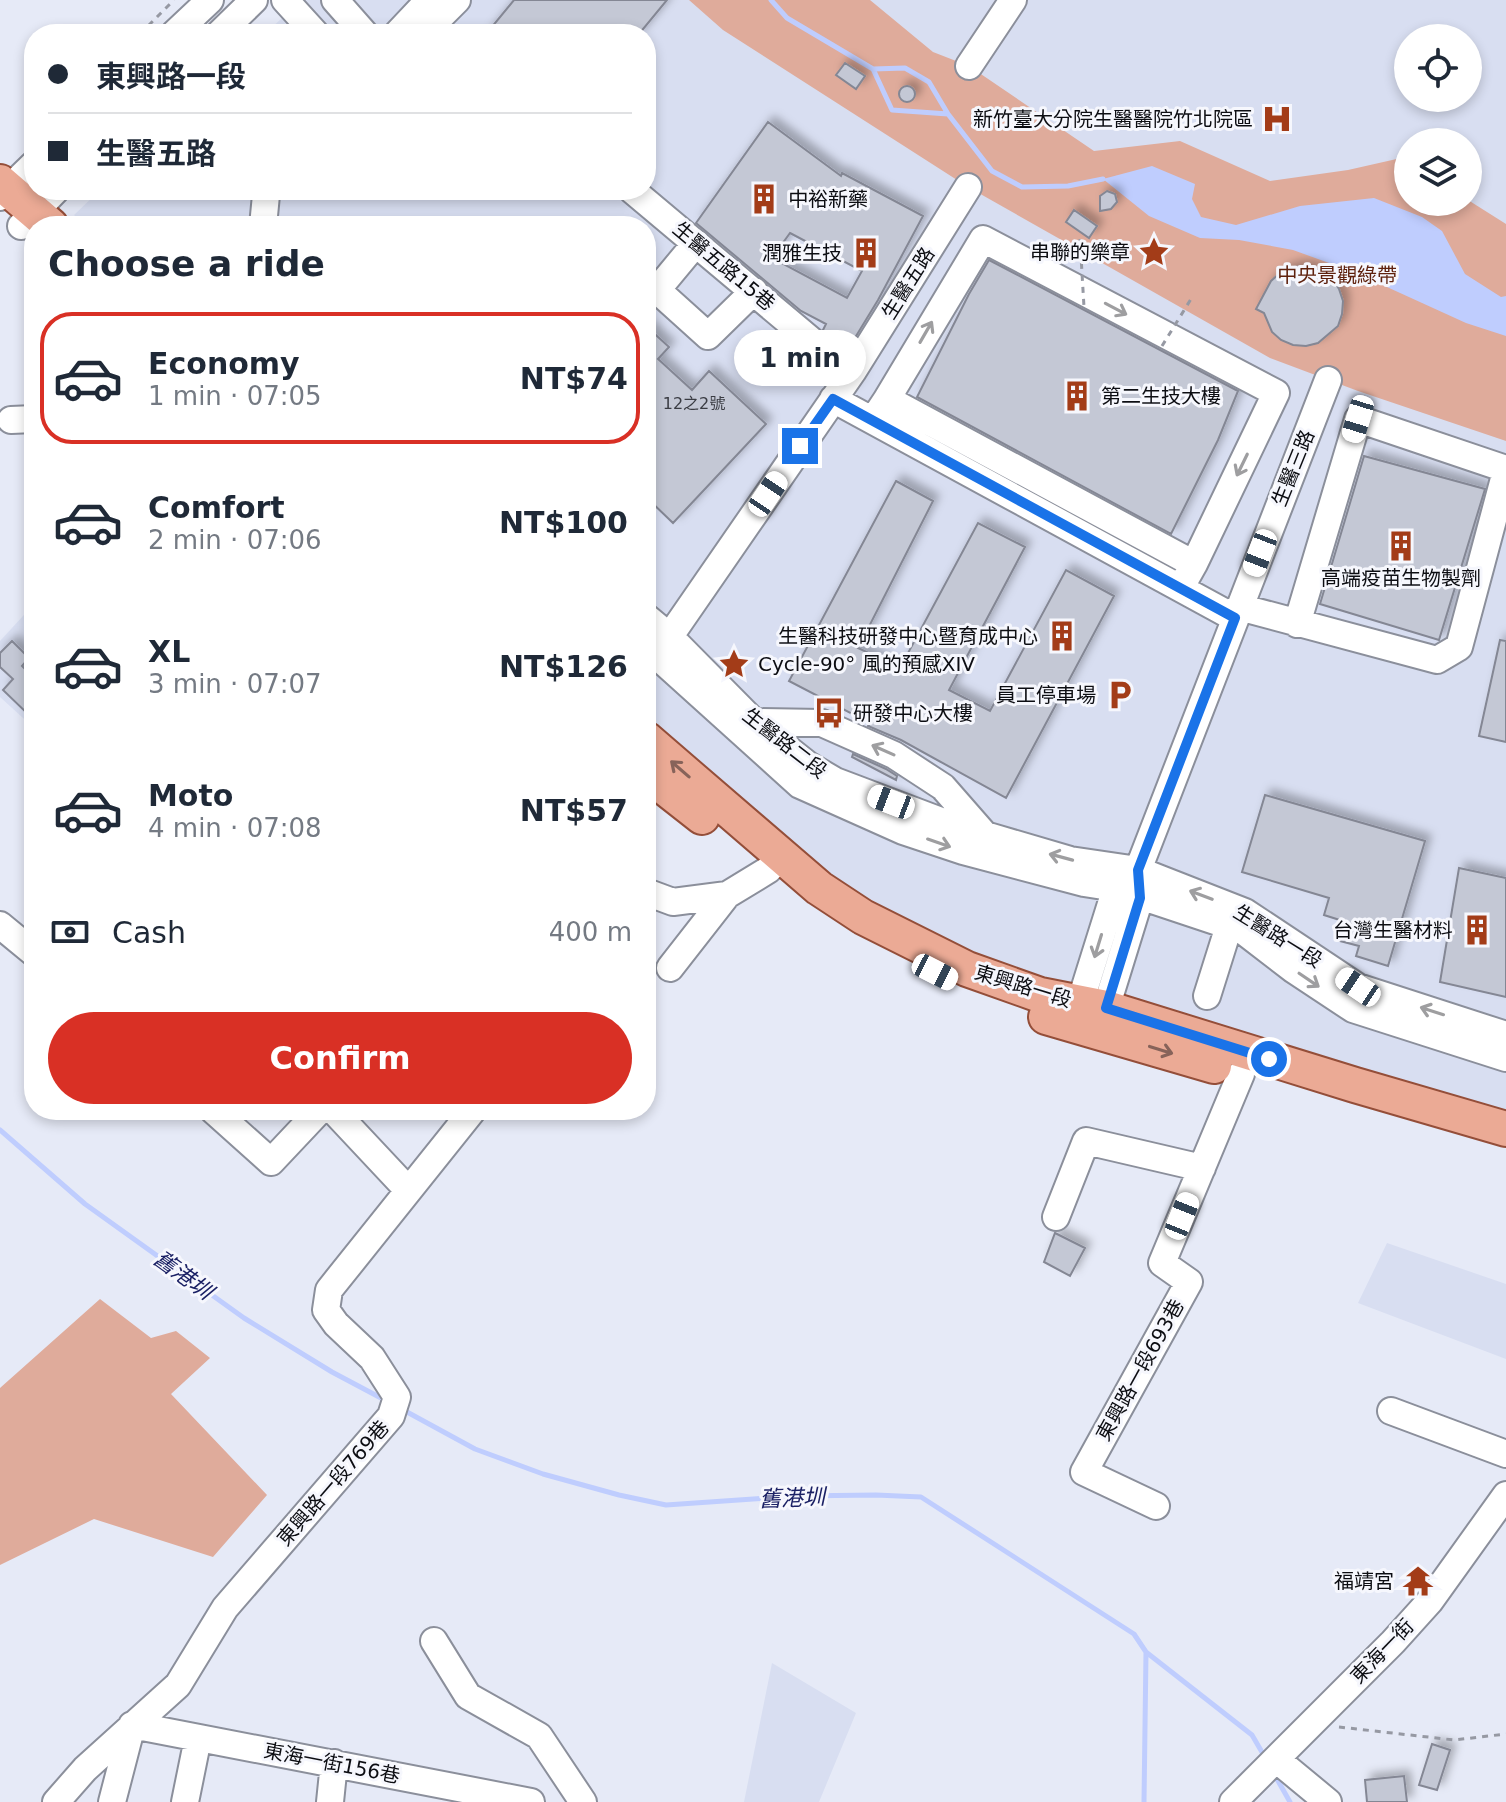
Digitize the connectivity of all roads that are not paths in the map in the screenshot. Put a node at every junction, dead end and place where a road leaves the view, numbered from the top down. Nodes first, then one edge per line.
1 (210, 0) edge
2 (254, 0) edge
3 (285, 0) edge
4 (335, 0) edge
5 (429, 0) edge
6 (457, 0) edge
7 (1013, 0) edge
8 (185, 24) edge
9 (229, 24) edge
10 (307, 24) edge
11 (356, 24) edge
12 (406, 24) edge
13 (433, 24) edge
14 (969, 66) dead end
15 (968, 187) dead end
16 (644, 200) edge
17 (696, 243) junction
18 (754, 291) junction
19 (853, 371) junction
20 (1328, 380) dead end
21 (833, 399) junction
22 (880, 410) junction
23 (1506, 470) edge
24 (1194, 564) junction
25 (1181, 588) junction
26 (1237, 612) junction
27 (1297, 624) junction
28 (657, 646) edge
29 (754, 722) junction
30 (656, 749) edge
31 (656, 780) edge
32 (985, 835) junction
33 (775, 864) junction
34 (1138, 870) junction
35 (1128, 893) junction
36 (727, 895) junction
37 (656, 896) edge
38 (0, 925) edge
39 (1229, 926) junction
40 (24, 945) edge
41 (670, 968) dead end
42 (1207, 996) dead end
43 (1091, 1013) junction
44 (1506, 1035) edge
45 (1506, 1058) edge
46 (1241, 1074) junction
47 (224, 1120) edge
48 (311, 1120) edge
49 (342, 1120) edge
50 (465, 1120) edge
51 (1506, 1129) edge
52 (1506, 1152) edge
53 (1202, 1168) junction
54 (408, 1190) junction
55 (1056, 1217) dead end
56 (1391, 1411) dead end
57 (1506, 1454) edge
58 (1506, 1495) edge
59 (1156, 1506) dead end
60 (434, 1641) dead end
61 (132, 1725) junction
62 (198, 1738) junction
63 (334, 1763) junction
64 (1269, 1766) junction
65 (521, 1801) edge
66 (56, 1802) edge
67 (112, 1802) edge
68 (185, 1802) edge
69 (330, 1802) edge
70 (583, 1802) edge
71 (1233, 1802) edge
72 (1328, 1802) edge

1 - 8 street
2 - 9 street
3 - 10 street
4 - 11 street
5 - 12 street
6 - 13 street
7 - 14 street
15 - 19 street, 生醫五路
16 - 17 street, 生醫五路15巷
17 - 18 street, 生醫五路15巷
17 - 18 street
18 - 19 street, 生醫五路15巷
19 - 21 street, 生醫五路
20 - 26 street, 生醫三路
21 - 22 street
21 - 28 street, 生醫五路
22 - 24 street
22 -> 24 street
22 - 25 street
23 - 27 street
23 - 27 street
24 - 25 street
25 - 26 street
26 - 27 street
26 - 34 street, 生醫三路
28 - 29 street, 生醫路二段
28 -> 35 street, 生醫路二段
29 - 32 street, 生醫路二段
32 -> 29 street
33 -> 30 main road, 東興路一段
31 - 33 main road, 東興路一段
34 -> 32 street, 生醫路二段
33 - 36 street
33 - 43 main road, 東興路一段
34 - 35 street
44 -> 34 street, 生醫路一段
35 - 39 street, 生醫路一段
35 - 43 street
36 - 37 street
36 - 41 street
38 - 40 street
39 - 42 street
39 -> 45 street, 生醫路一段
43 -> 46 main road, 東興路一段
43 - 51 main road, 東興路一段
46 - 52 main road, 東興路一段
46 - 53 street, 東興路一段693巷
47 - 48 street
49 - 54 street
50 - 54 street, 東興路一段769巷
53 - 55 street
53 - 59 street, 東興路一段693巷
54 - 61 street, 東興路一段769巷
56 - 57 street
58 - 64 street, 東海一街
60 - 70 street
61 - 62 street, 東海一街156巷
61 - 66 street, 東興路一段769巷
61 - 67 street
62 - 63 street, 東海一街156巷
62 - 68 street
63 - 65 street, 東海一街156巷
63 - 69 street
64 - 71 street, 東海一街
64 - 72 street

